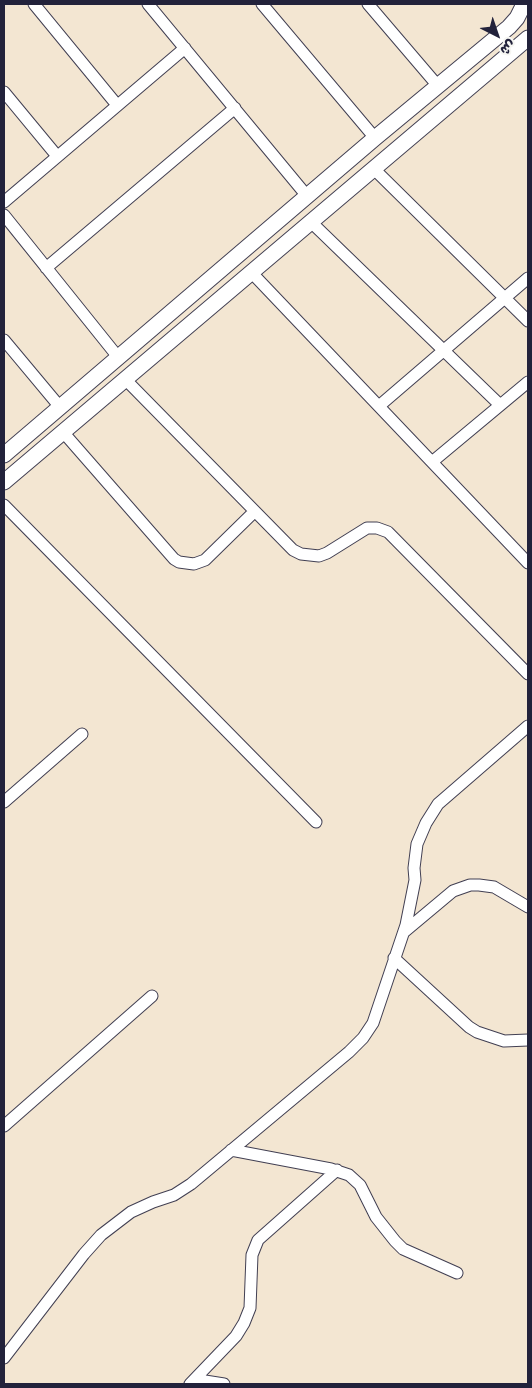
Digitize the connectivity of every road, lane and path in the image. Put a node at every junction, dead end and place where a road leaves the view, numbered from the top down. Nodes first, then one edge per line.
1 (34, 4) edge
2 (148, 4) edge
3 (262, 4) edge
4 (368, 4) edge
5 (525, 8) edge
6 (528, 38) edge
7 (185, 48) junction
8 (438, 86) junction
9 (4, 92) edge
10 (117, 105) junction
11 (235, 108) junction
12 (375, 138) junction
13 (57, 156) junction
14 (374, 168) junction
15 (307, 196) junction
16 (4, 202) edge
17 (4, 215) edge
18 (311, 222) junction
19 (46, 268) junction
20 (252, 272) junction
21 (528, 278) edge
22 (505, 298) junction
23 (528, 321) edge
24 (148, 332) junction
25 (4, 340) edge
26 (162, 348) junction
27 (444, 350) junction
28 (118, 357) junction
29 (125, 380) junction
30 (528, 382) edge
31 (500, 405) junction
32 (379, 406) junction
33 (60, 407) junction
34 (63, 432) junction
35 (4, 455) edge
36 (432, 462) junction
37 (4, 482) edge
38 (4, 505) edge
39 (254, 512) junction
40 (528, 563) edge
41 (528, 674) edge
42 (528, 726) edge
43 (82, 734) dead end
44 (4, 802) edge
45 (316, 822) dead end
46 (528, 907) edge
47 (403, 932) junction
48 (394, 958) junction
49 (152, 996) dead end
50 (528, 1040) edge
51 (4, 1126) edge
52 (231, 1150) junction
53 (337, 1170) junction
54 (457, 1273) dead end
55 (4, 1358) edge
56 (191, 1384) edge
57 (224, 1384) edge

1 - 10 street
2 - 7 street
3 - 12 street
4 - 8 street
5 - 8 street
6 - 14 street
7 - 10 street
7 - 11 street
8 - 12 street
9 - 13 street
10 - 13 street
11 - 15 street
11 - 19 street
12 - 15 street
13 - 16 street
14 - 18 street
14 - 22 street
15 - 24 street
17 - 19 street
18 - 20 street
18 - 27 street
19 - 28 street
20 - 26 street
20 - 32 street
21 - 22 street
22 - 23 street
22 - 27 street
24 - 26 street
24 - 28 street
25 - 33 street
26 - 29 street
27 - 31 street
27 - 32 street
28 - 33 street
29 - 34 street
29 - 39 street
30 - 31 street
31 - 36 street
32 - 36 street
33 - 35 street
34 - 37 street
34 - 39 street
36 - 40 street
38 - 45 street
39 - 41 street
42 - 47 street
43 - 44 street
46 - 47 street
47 - 48 street
48 - 50 street
48 - 52 street
49 - 51 street
52 - 53 street
52 - 55 street
53 - 54 street
53 - 56 street
56 - 57 street

